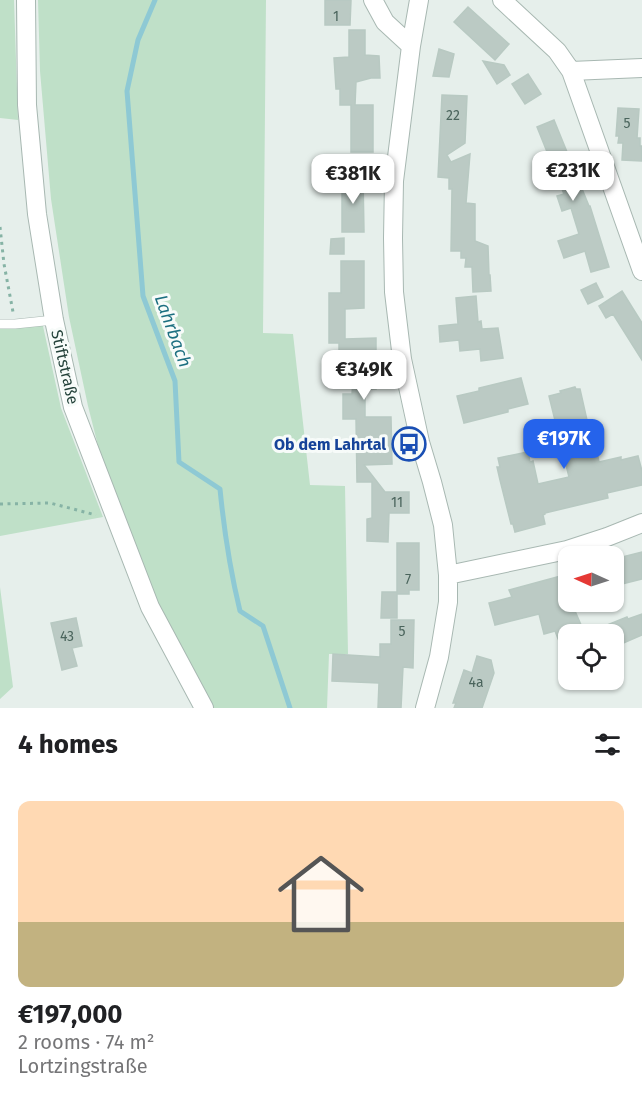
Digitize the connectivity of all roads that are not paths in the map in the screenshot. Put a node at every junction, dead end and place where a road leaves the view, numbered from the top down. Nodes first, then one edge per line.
1 (26, 0) edge
2 (373, 0) edge
3 (419, 0) edge
4 (502, 0) edge
5 (411, 45) junction
6 (642, 68) edge
7 (571, 71) junction
8 (642, 272) edge
9 (54, 320) junction
10 (0, 324) edge
11 (642, 523) edge
12 (448, 575) junction
13 (204, 708) edge
14 (425, 708) edge

1 - 9 street, Stiftstraße
2 - 5 street
3 - 5 street
4 - 7 street
5 - 12 street
6 - 7 street
7 - 8 street
9 - 10 lane
9 - 13 street, Stiftstraße
11 - 12 street
12 - 14 street

